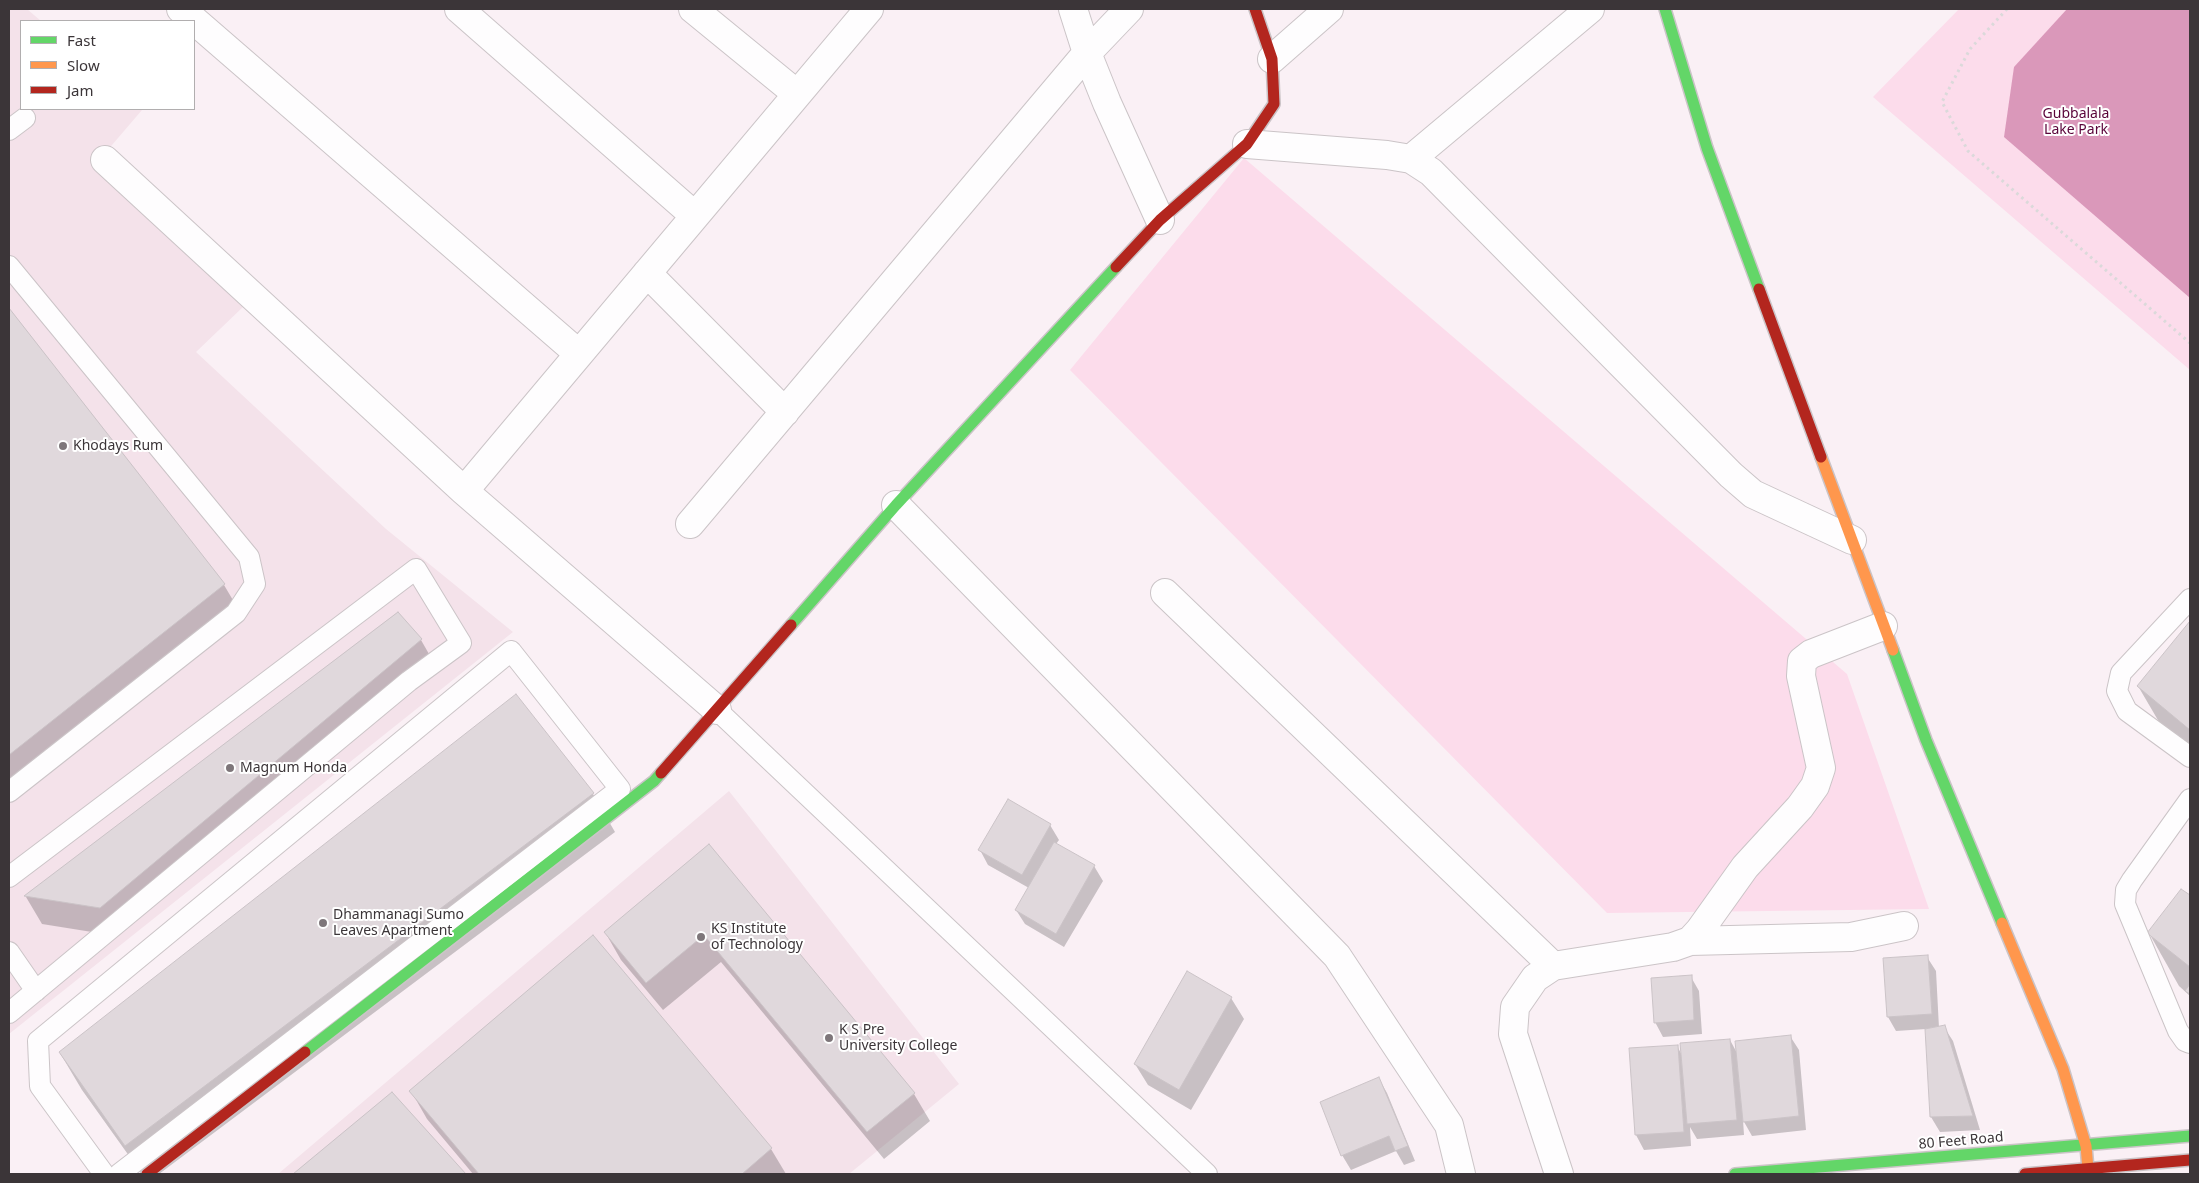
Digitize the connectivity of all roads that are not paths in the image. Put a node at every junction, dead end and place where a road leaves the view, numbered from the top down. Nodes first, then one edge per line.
1 (181, 9) edge
2 (459, 9) edge
3 (693, 9) edge
4 (869, 9) edge
5 (1073, 9) edge
6 (1129, 9) edge
7 (1255, 9) edge
8 (1329, 9) edge
9 (1590, 9) edge
10 (1665, 9) edge
11 (194, 20) edge
12 (195, 21) edge
13 (1087, 53) junction
14 (1272, 59) junction
15 (797, 94) junction
16 (25, 118) dead end
17 (9, 130) edge
18 (1247, 144) junction
19 (1411, 159) junction
20 (106, 160) dead end
21 (695, 216) junction
22 (1160, 220) junction
23 (9, 266) edge
24 (647, 273) junction
25 (579, 354) junction
26 (785, 412) junction
27 (464, 491) junction
28 (896, 505) junction
29 (690, 524) dead end
30 (1852, 540) junction
31 (1165, 593) dead end
32 (2190, 599) edge
33 (1883, 626) junction
34 (717, 710) junction
35 (2190, 757) edge
36 (9, 792) edge
37 (2190, 800) edge
38 (9, 877) edge
39 (1904, 926) dead end
40 (1690, 941) junction
41 (9, 952) edge
42 (1553, 966) junction
43 (36, 991) junction
44 (9, 1013) edge
45 (2190, 1043) edge
46 (2190, 1136) edge
47 (2086, 1146) junction
48 (2190, 1160) edge
49 (2088, 1169) junction
50 (2117, 1170) edge
51 (104, 1174) edge
52 (119, 1174) edge
53 (147, 1174) edge
54 (1207, 1174) edge
55 (1461, 1174) edge
56 (1558, 1174) edge
57 (1735, 1174) edge
58 (2025, 1174) edge

1 - 11 street
2 - 21 street
3 - 15 street
4 - 15 street
5 - 13 street
6 - 13 street
7 - 14 street
8 - 14 street
9 - 19 street
10 - 30 street
12 - 25 street
13 - 22 street
13 - 26 street
14 - 18 street
15 - 21 street
16 - 17 lane
18 - 19 street
18 - 22 street
19 - 30 street
20 - 27 street
21 - 24 street
22 - 28 street
23 - 36 lane
24 - 25 street
24 - 26 street
25 - 27 street
26 - 29 street
27 - 34 street
28 - 34 street
28 - 55 street
30 - 33 street
31 - 42 street
32 - 35 lane
33 - 40 street
33 - 47 street
34 - 53 street
34 - 54 lane
37 - 45 lane
38 - 43 lane
39 - 40 street
40 - 42 street
41 - 43 lane
42 - 56 street
43 - 44 lane
46 - 47 street, 80 Feet Road
47 - 49 street
47 - 57 street, 80 Feet Road
48 - 50 street
49 - 50 street
49 - 58 street
51 - 52 lane

